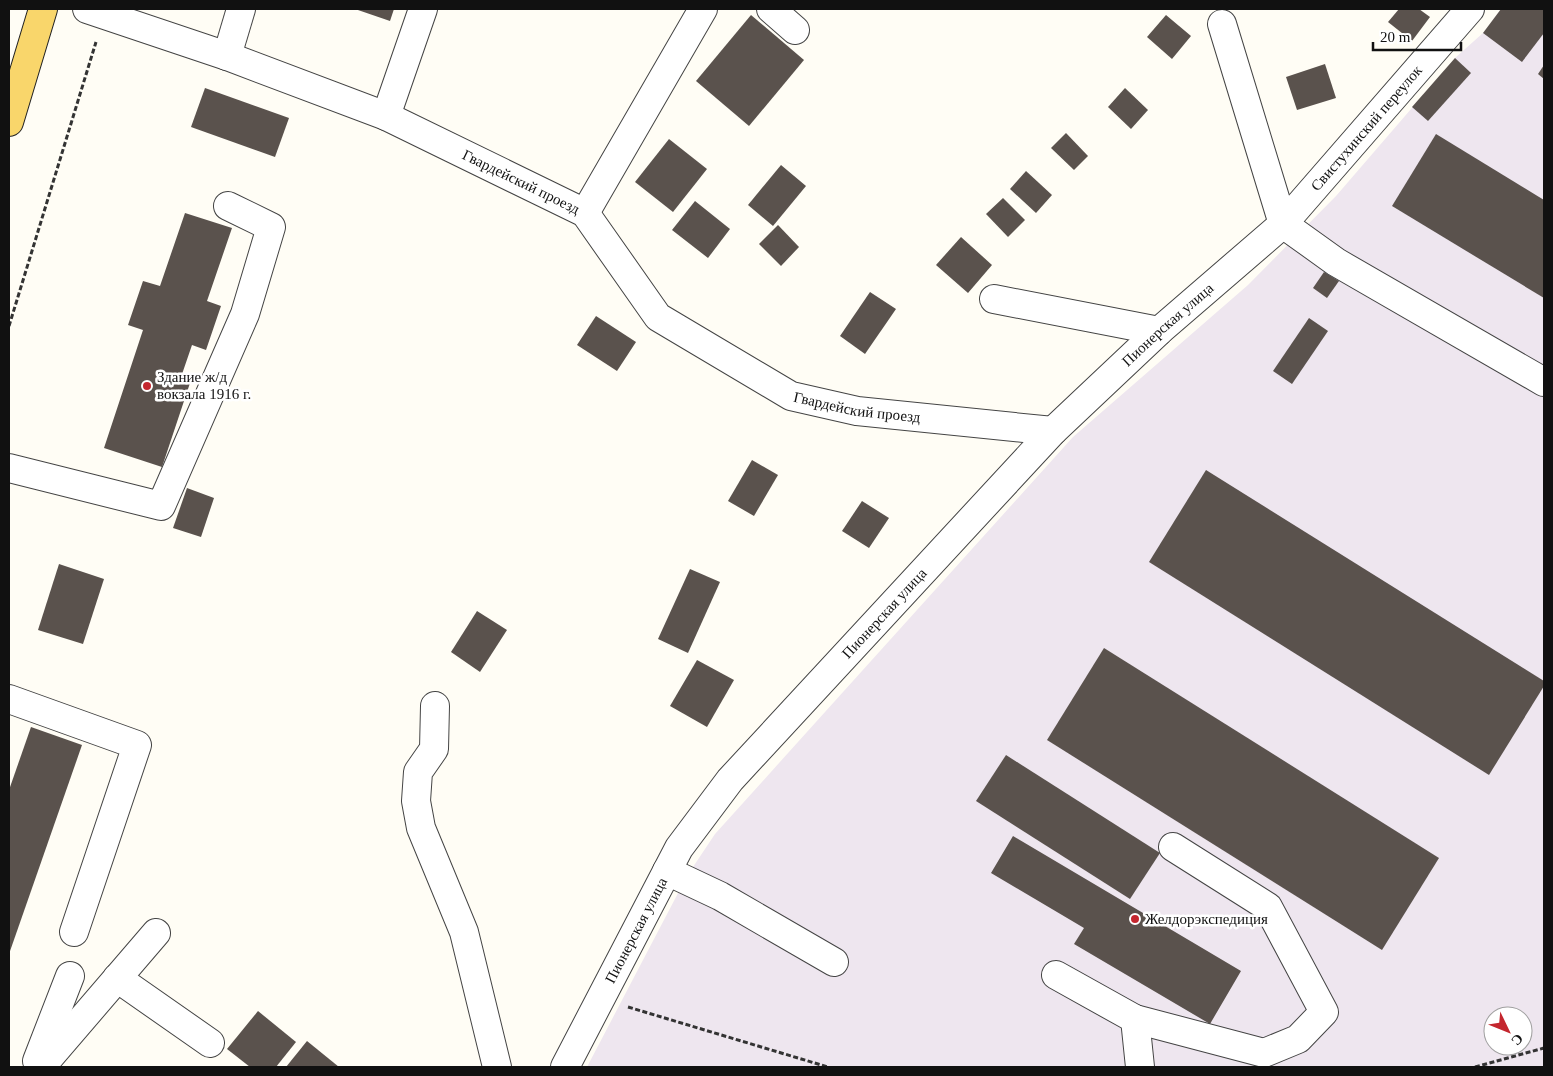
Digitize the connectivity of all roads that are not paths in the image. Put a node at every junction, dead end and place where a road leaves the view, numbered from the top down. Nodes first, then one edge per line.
1 (43, 9) edge
2 (241, 9) edge
3 (423, 9) edge
4 (703, 9) edge
5 (771, 9) edge
6 (1470, 9) edge
7 (96, 12) edge
8 (1222, 24) dead end
9 (795, 30) dead end
10 (227, 56) junction
11 (386, 116) junction
12 (9, 122) edge
13 (228, 206) dead end
14 (585, 214) junction
15 (1282, 224) junction
16 (994, 300) dead end
17 (1159, 331) junction
18 (1544, 382) edge
19 (1052, 430) junction
20 (9, 468) edge
21 (9, 700) edge
22 (435, 706) dead end
23 (1173, 847) dead end
24 (667, 871) junction
25 (74, 932) dead end
26 (156, 933) dead end
27 (834, 962) dead end
28 (1056, 975) dead end
29 (70, 976) dead end
30 (117, 978) junction
31 (1135, 1019) junction
32 (210, 1043) dead end
33 (35, 1067) edge
34 (41, 1067) edge
35 (497, 1067) edge
36 (564, 1067) edge
37 (1140, 1067) edge

1 - 12 main road
2 - 10 street
3 - 11 street
4 - 14 street
5 - 9 street
6 - 15 street, Свистухинский переулок
7 - 10 street, Гвардейский проезд
8 - 15 street
10 - 11 street, Гвардейский проезд
11 - 14 street, Гвардейский проезд
13 - 20 street
14 - 19 street, Гвардейский проезд
15 - 17 street, Пионерская улица
15 - 18 street
16 - 17 street
17 - 19 street, Пионерская улица
19 - 24 street, Пионерская улица
21 - 25 street
22 - 35 street
23 - 31 street
24 - 27 street
24 - 36 street, Пионерская улица
26 - 30 street
28 - 31 street
29 - 33 street
30 - 32 street
30 - 34 street
31 - 37 street

